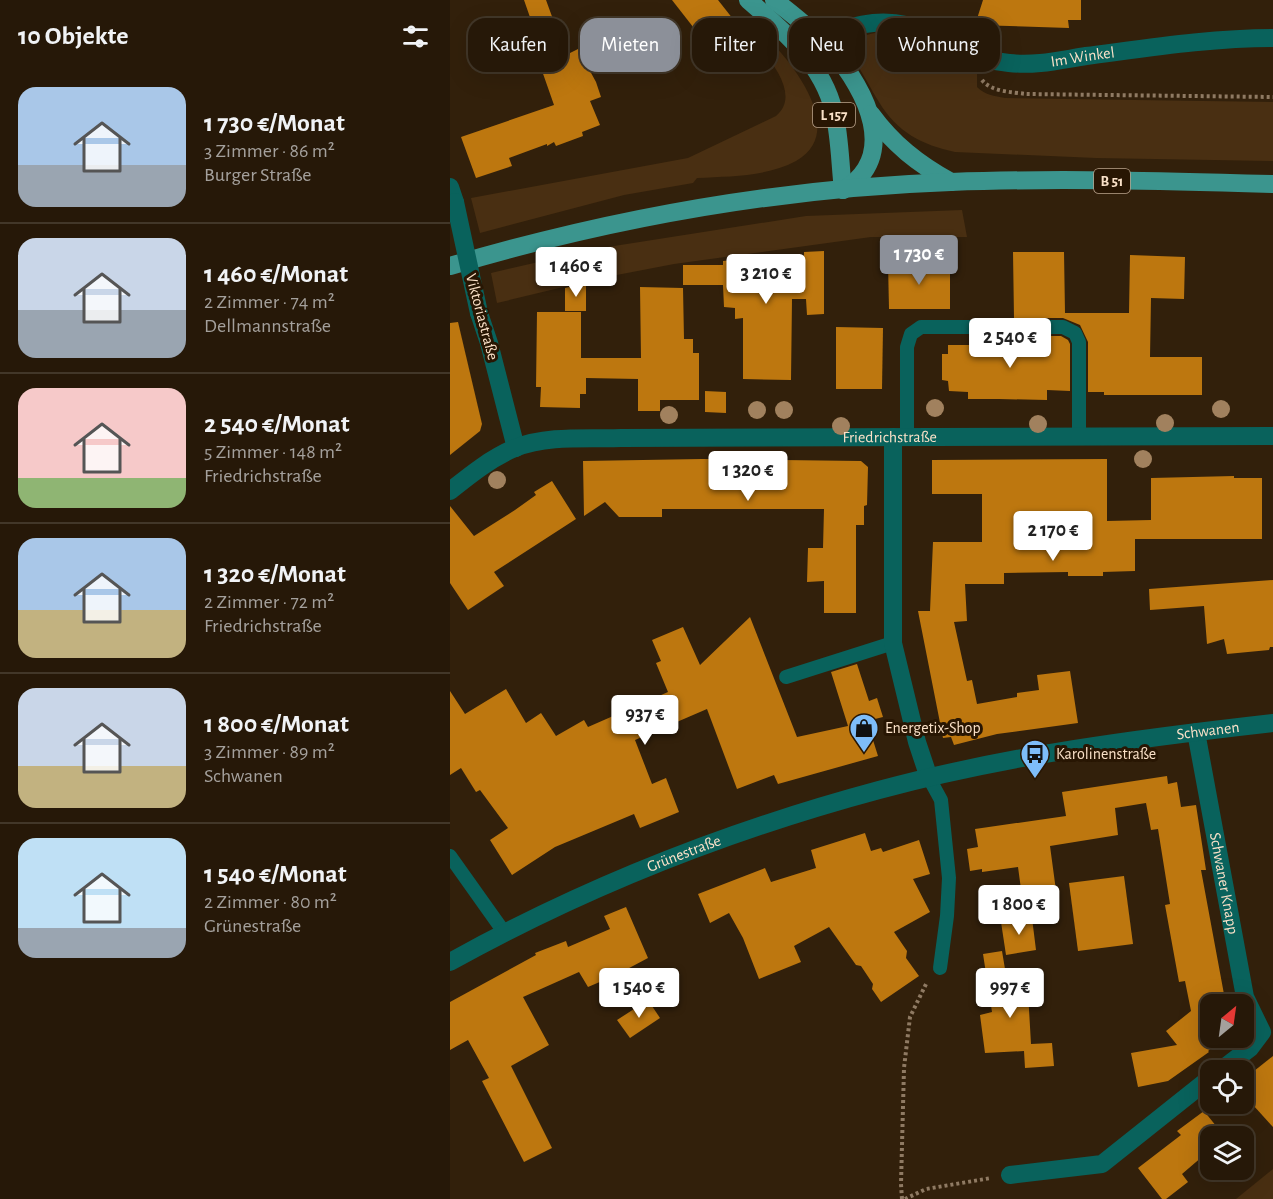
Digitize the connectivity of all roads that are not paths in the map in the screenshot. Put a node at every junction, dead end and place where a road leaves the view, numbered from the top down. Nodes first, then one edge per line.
1 (748, 0) edge
2 (774, 0) edge
3 (796, 18) edge
4 (865, 24) edge
5 (789, 38) edge
6 (1273, 38) edge
7 (816, 72) edge
8 (847, 72) edge
9 (868, 111) junction
10 (951, 182) junction
11 (1273, 184) edge
12 (843, 190) junction
13 (452, 195) edge
14 (450, 266) edge
15 (1079, 436) junction
16 (1273, 436) edge
17 (900, 437) junction
18 (516, 448) junction
19 (450, 492) edge
20 (893, 643) junction
21 (786, 677) dead end
22 (1273, 723) edge
23 (1196, 732) junction
24 (929, 778) junction
25 (450, 856) edge
26 (504, 932) junction
27 (450, 962) edge
28 (940, 968) road end
29 (1267, 1029) edge
30 (1234, 1060) edge
31 (1200, 1086) edge
32 (1010, 1175) road end

1 - 5 main road, L 157
2 - 3 main road, L 157
4 - 6 street, Im Winkel
7 - 12 main road, L 157
8 - 9 main road, L 157
9 - 10 main road
9 - 12 main road, L 157
10 - 11 main road, B 51
10 - 12 main road, B 51
12 - 14 main road, B 51
13 - 18 street, Viktoriastraße, bridge
15 - 16 street, Friedrichstraße
15 - 17 street, Friedrichstraße
15 - 17 lane
17 - 18 street, Friedrichstraße
17 - 20 street
18 - 19 street, Friedrichstraße
20 - 21 lane
20 - 24 street
22 - 23 street, Schwanen
23 - 24 street, Schwanen
23 - 29 street, Schwaner Knapp
24 - 26 street, Grünestraße
24 - 28 lane
25 - 26 lane
26 - 27 street, Grünestraße
29 - 30 street, Schwaner Knapp
31 - 32 street

